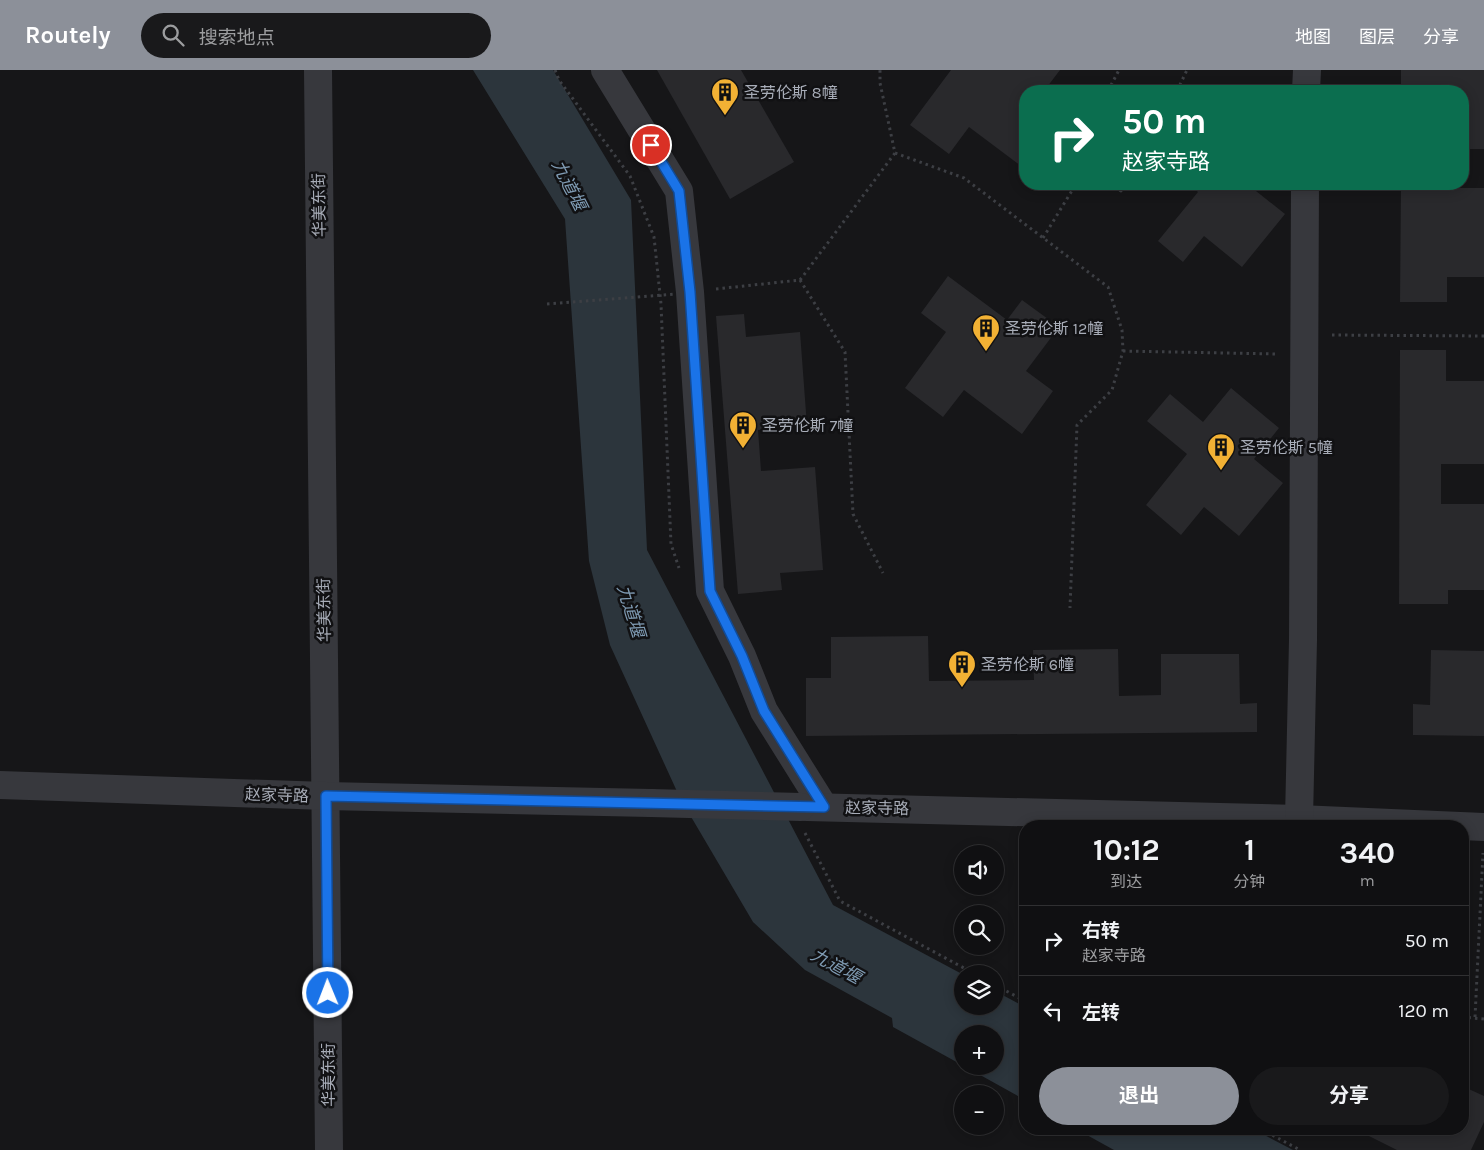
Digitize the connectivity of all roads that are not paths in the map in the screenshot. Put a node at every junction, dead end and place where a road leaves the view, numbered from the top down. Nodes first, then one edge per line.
1 (318, 70) edge
2 (605, 70) edge
3 (1306, 70) edge
4 (1306, 85) edge
5 (1305, 190) edge
6 (0, 786) edge
7 (326, 796) junction
8 (812, 807) junction
9 (1299, 819) junction
10 (1322, 820) edge
11 (1469, 826) edge
12 (1484, 827) edge
13 (329, 1150) edge

1 - 7 street, 华美东街
2 - 8 street
3 - 4 street
5 - 9 street
6 - 7 street, 赵家寺路
7 - 8 street, 赵家寺路, bridge
7 - 13 street, 华美东街
8 - 9 street, 赵家寺路
9 - 10 street, 赵家寺路
11 - 12 street, 赵家寺路

